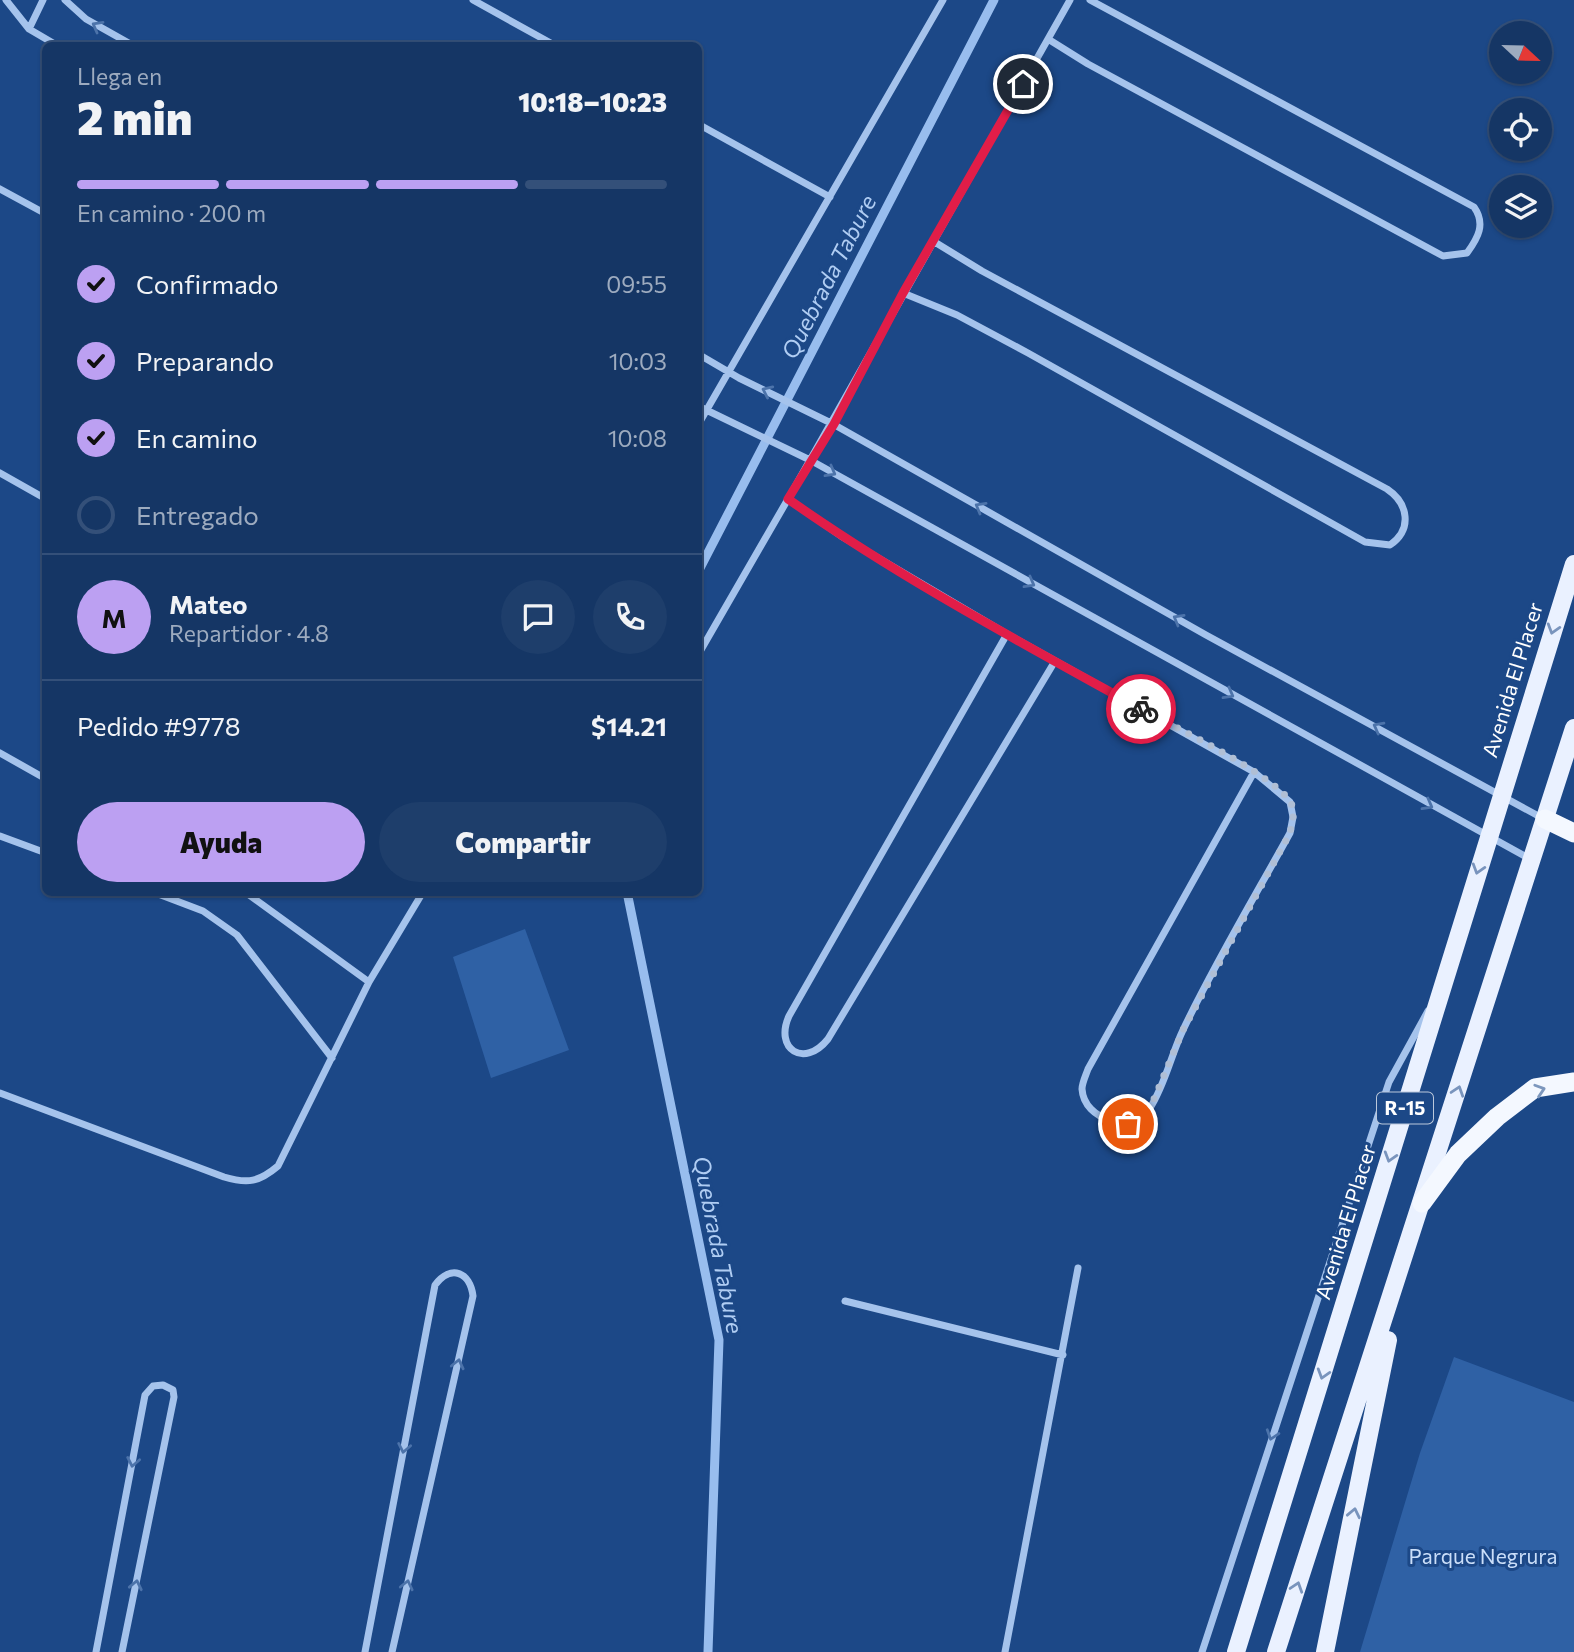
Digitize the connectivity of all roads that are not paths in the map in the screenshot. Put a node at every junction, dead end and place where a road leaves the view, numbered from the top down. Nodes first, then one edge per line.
1 (6, 0) edge
2 (43, 0) edge
3 (65, 0) edge
4 (472, 0) edge
5 (943, 0) edge
6 (1070, 0) edge
7 (1090, 0) edge
8 (29, 29) junction
9 (1048, 39) junction
10 (51, 42) edge
11 (127, 42) edge
12 (549, 42) edge
13 (702, 126) edge
14 (0, 189) edge
15 (830, 197) junction
16 (42, 212) edge
17 (933, 241) junction
18 (903, 293) junction
19 (702, 356) edge
20 (729, 371) junction
21 (702, 408) edge
22 (707, 411) junction
23 (702, 419) edge
24 (834, 424) junction
25 (810, 460) junction
26 (0, 473) edge
27 (42, 497) edge
28 (788, 499) junction
29 (1574, 564) edge
30 (1007, 634) junction
31 (702, 648) edge
32 (1055, 661) junction
33 (1574, 729) edge
34 (0, 753) edge
35 (1254, 772) junction
36 (42, 777) edge
37 (1501, 794) junction
38 (1545, 819) junction
39 (1574, 833) edge
40 (0, 836) edge
41 (1488, 838) junction
42 (42, 852) edge
43 (1531, 860) junction
44 (164, 896) edge
45 (251, 896) edge
46 (421, 896) edge
47 (369, 982) junction
48 (1443, 983) junction
49 (332, 1058) junction
50 (1574, 1082) edge
51 (0, 1093) edge
52 (1422, 1203) junction
53 (1402, 1267) junction
54 (1078, 1268) dead end
55 (845, 1301) dead end
56 (1063, 1355) junction
57 (96, 1652) edge
58 (122, 1652) edge
59 (365, 1652) edge
60 (392, 1652) edge
61 (1005, 1652) edge
62 (1202, 1652) edge
63 (1236, 1652) edge
64 (1276, 1652) edge
65 (1325, 1652) edge

1 - 8 street
2 - 8 street
11 -> 3 street
4 - 12 street
5 - 15 street
6 - 9 street
7 - 9 street
8 - 10 street
9 - 17 street
13 - 15 street
14 - 16 street
15 - 20 street
17 - 18 street
17 - 18 street
18 - 24 street
19 - 20 street
20 - 22 street
24 -> 20 street
21 - 22 street
22 - 23 street
22 - 25 street
24 - 25 street
37 -> 24 street
25 - 28 street
25 -> 41 street
26 - 27 street
28 - 30 street
28 - 31 street
29 -> 37 main road, Avenida El Placer / R-15
30 - 32 street
30 - 32 street
32 - 35 street
33 - 38 main road, R-15
34 - 36 street
35 - 35 street
37 - 38 street
37 - 41 main road, Avenida El Placer / R-15
38 - 39 highway
38 - 43 main road, R-15
40 - 42 street
41 - 43 street
41 -> 48 main road, Avenida El Placer / R-15
52 -> 43 main road, R-15
44 - 49 street
45 - 47 street
46 - 47 street
47 - 49 street
48 -> 62 street
48 -> 63 main road, Avenida El Placer / R-15
49 - 51 street
52 -> 50 highway
52 - 53 main road, R-15
64 -> 53 main road, R-15
65 -> 53 main road
54 - 56 street
55 - 56 street
56 - 61 street
58 -> 57 street
60 -> 59 street

